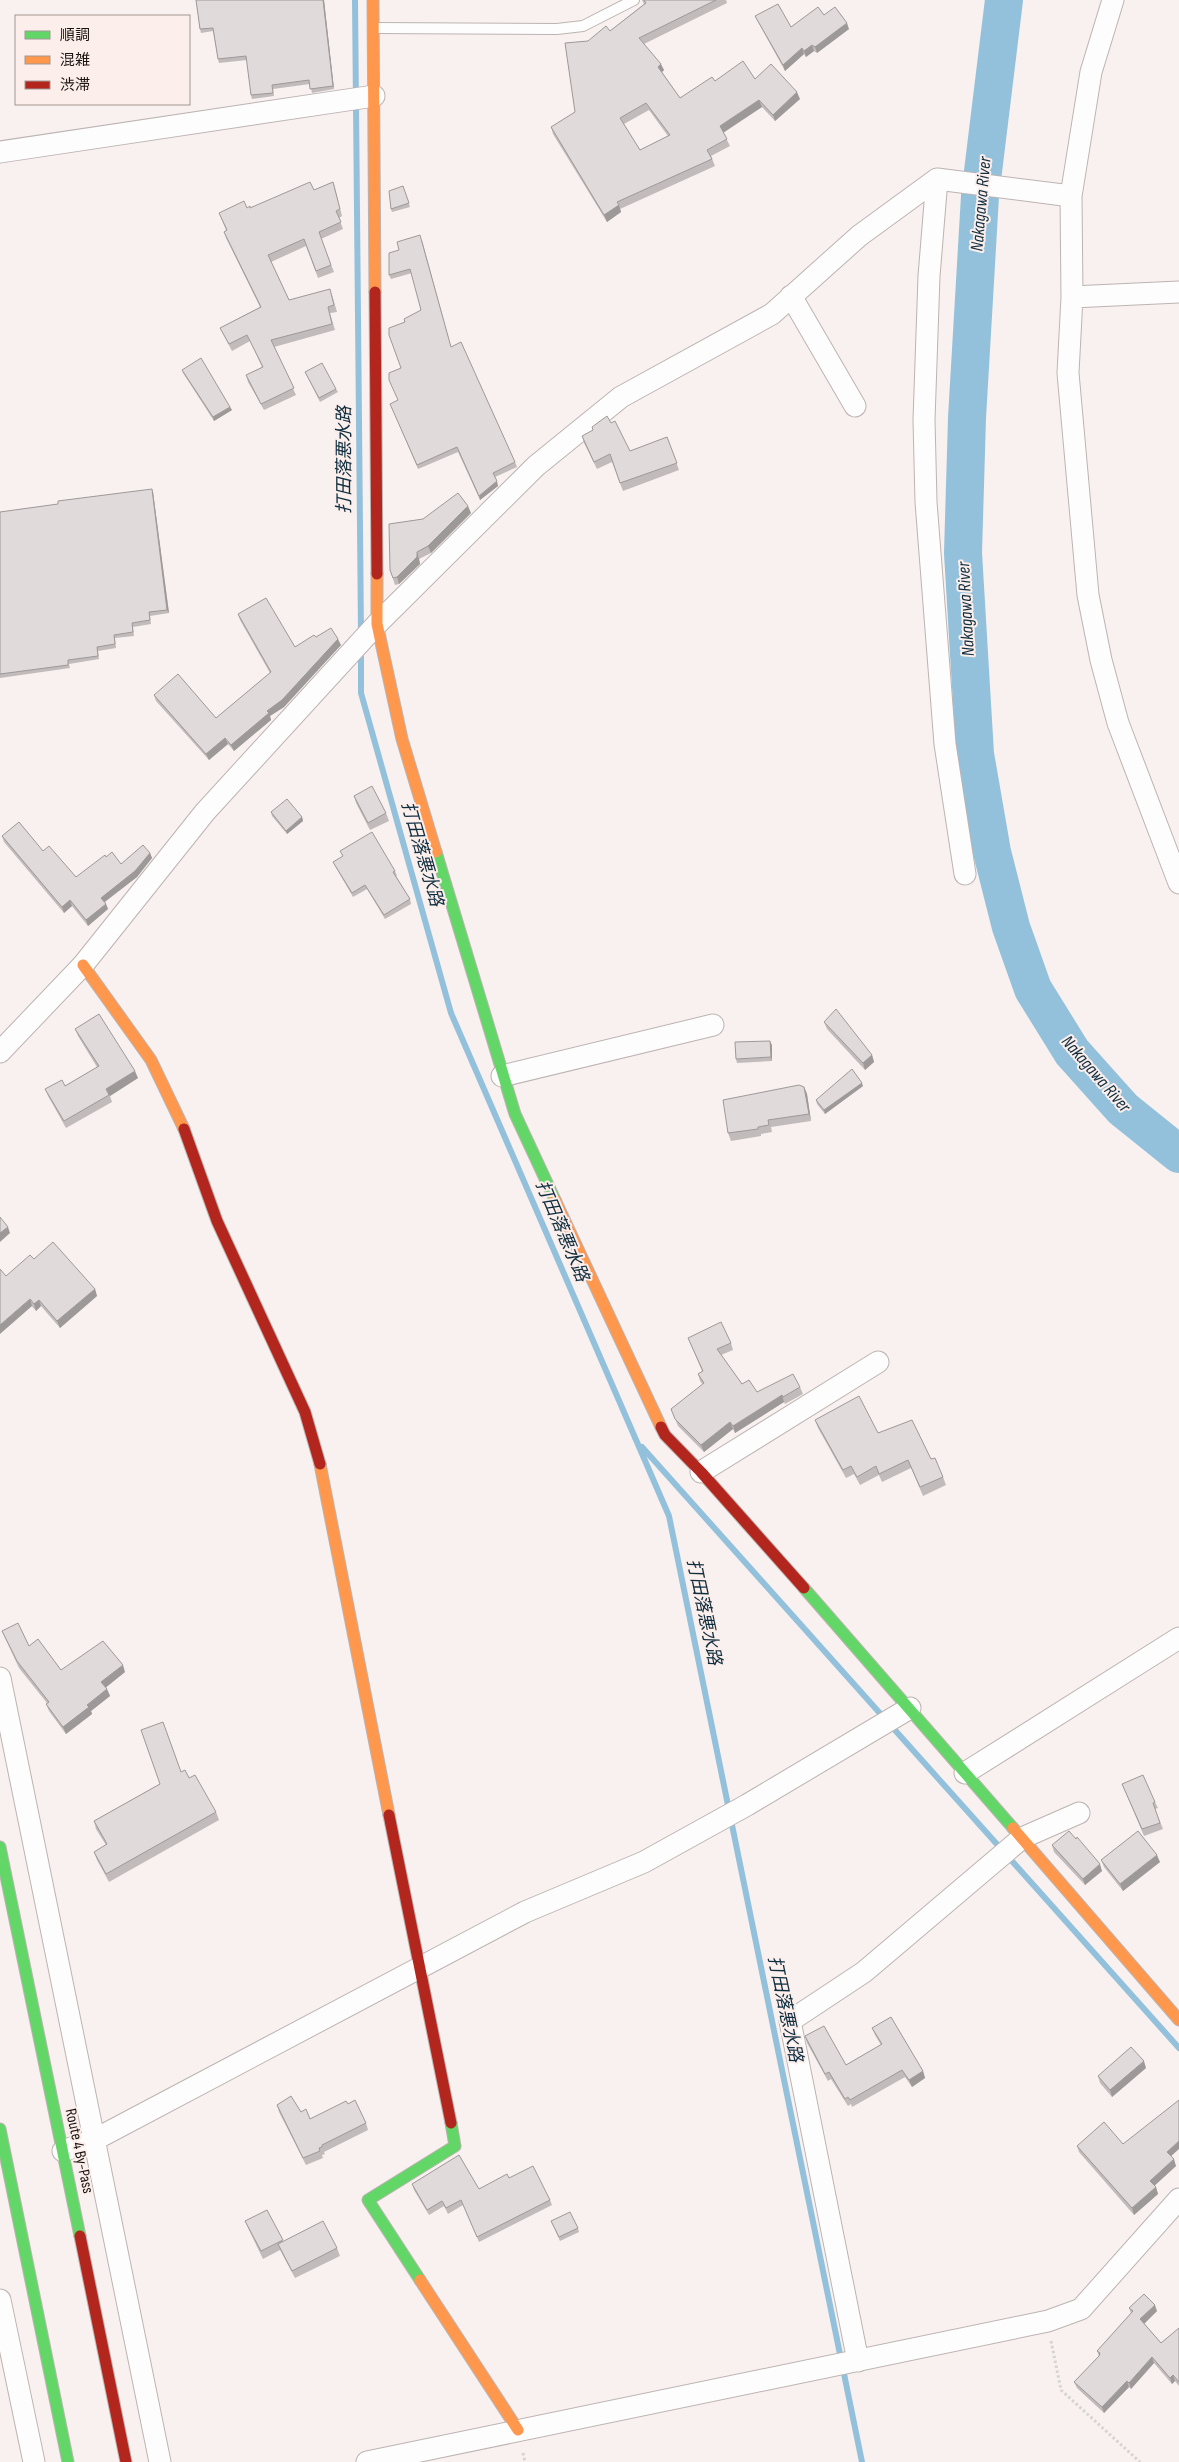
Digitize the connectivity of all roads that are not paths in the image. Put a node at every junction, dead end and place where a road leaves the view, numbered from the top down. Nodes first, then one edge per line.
1 (374, 0) edge
2 (634, 0) edge
3 (1113, 0) edge
4 (374, 28) junction
5 (374, 96) junction
6 (0, 152) edge
7 (937, 179) junction
8 (1071, 196) junction
9 (1179, 292) edge
10 (792, 296) junction
11 (1072, 298) junction
12 (855, 406) dead end
13 (378, 624) junction
14 (965, 874) dead end
15 (1179, 883) edge
16 (83, 965) junction
17 (713, 1025) dead end
18 (0, 1052) edge
19 (502, 1076) junction
20 (878, 1362) dead end
21 (701, 1472) junction
22 (1179, 1638) edge
23 (0, 1678) edge
24 (910, 1708) junction
25 (965, 1773) junction
26 (1079, 1813) dead end
27 (1022, 1838) junction
28 (0, 1847) edge
29 (420, 1966) junction
30 (1179, 2020) edge
31 (0, 2129) edge
32 (94, 2140) junction
33 (63, 2151) junction
34 (1179, 2199) edge
35 (0, 2300) edge
36 (858, 2361) junction
37 (518, 2430) junction
38 (34, 2462) edge
39 (68, 2462) edge
40 (126, 2462) edge
41 (160, 2462) edge
42 (368, 2462) edge

1 - 4 main road
2 - 4 lane
3 - 8 street
4 - 5 main road
5 - 6 street
5 - 13 main road
7 - 8 street
7 - 10 street
7 - 14 street
8 - 11 street
9 - 11 street
10 - 12 street
10 - 13 street
11 - 15 street
13 - 16 street
13 - 19 main road
16 - 18 street
16 - 29 main road
17 - 19 street
19 - 21 main road
20 - 21 street
21 - 24 main road
22 - 25 street
23 - 32 street
24 - 25 main road
24 - 29 street
25 - 27 main road
26 - 27 street
27 - 30 main road
27 - 36 street
28 - 33 main road, Route 4 By-Pass
29 - 32 street
29 - 37 main road
31 - 39 main road
32 - 33 street
32 - 41 street
33 - 40 main road, Route 4 By-Pass
34 - 36 street
35 - 38 street
36 - 37 street
37 - 42 street

